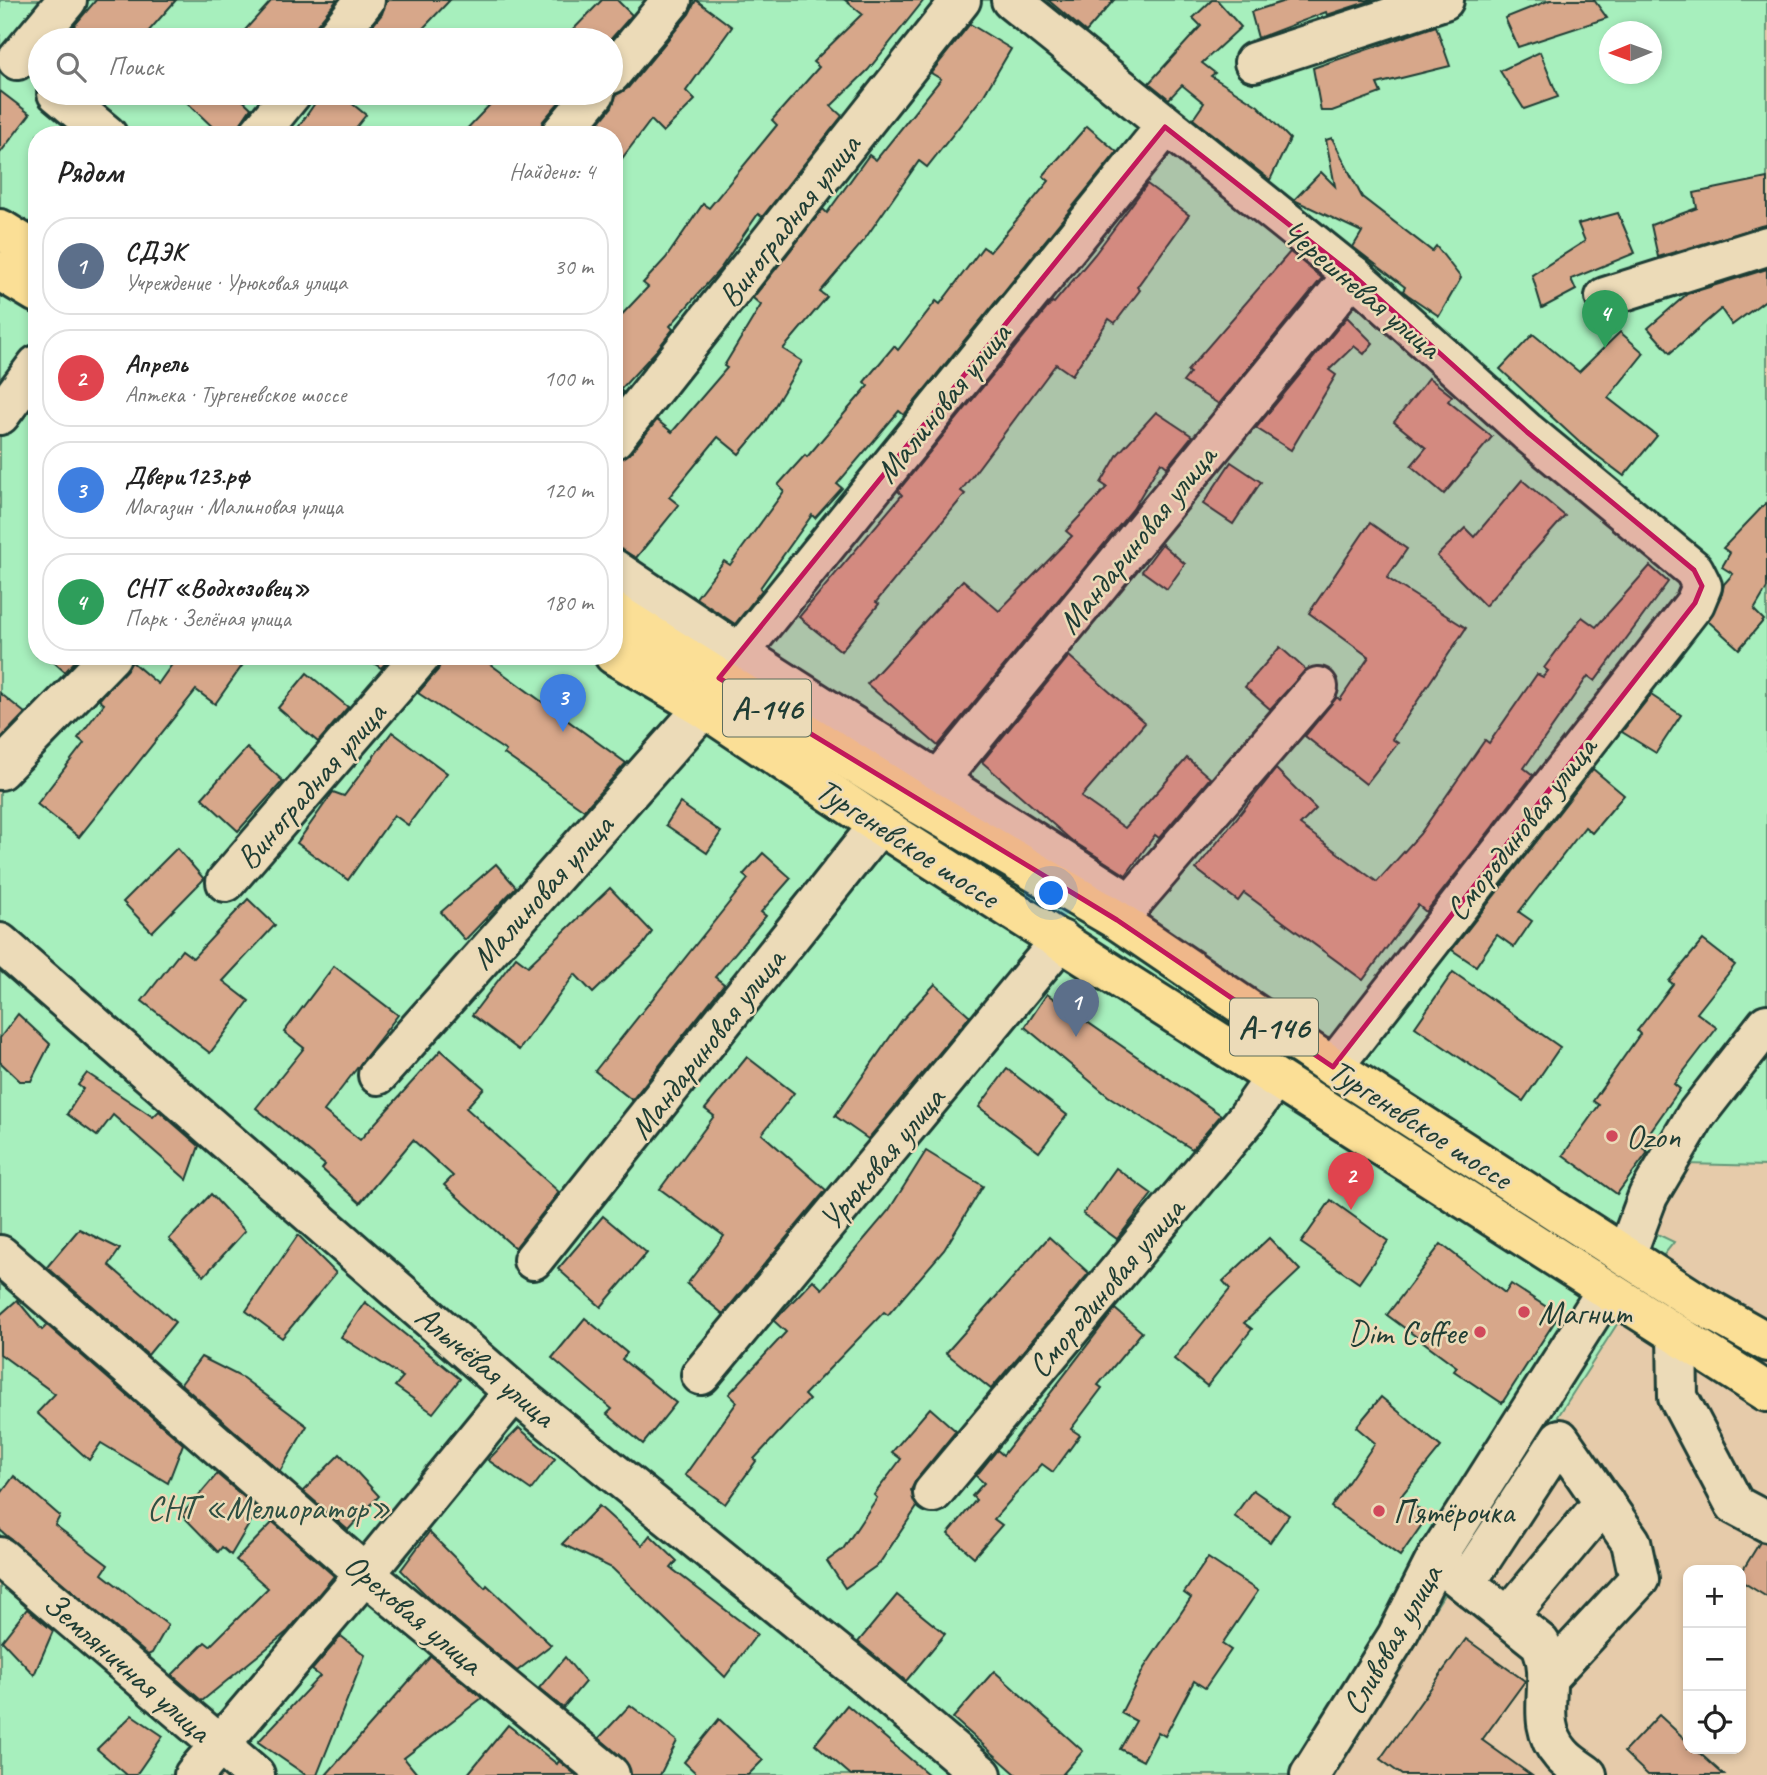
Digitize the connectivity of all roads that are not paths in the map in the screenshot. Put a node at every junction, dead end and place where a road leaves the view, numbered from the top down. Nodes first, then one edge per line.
1 (67, 0) edge
2 (365, 0) edge
3 (672, 0) edge
4 (961, 0) edge
5 (1011, 0) edge
6 (1444, 0) edge
7 (45, 28) edge
8 (343, 28) edge
9 (623, 59) edge
10 (1254, 62) dead end
11 (71, 105) edge
12 (282, 105) edge
13 (585, 105) edge
14 (96, 126) edge
15 (265, 126) edge
16 (568, 126) edge
17 (1165, 127) junction
18 (0, 229) edge
19 (28, 246) edge
20 (1767, 246) edge
21 (0, 271) edge
22 (1353, 275) junction
23 (28, 288) edge
24 (1605, 297) dead end
25 (28, 377) edge
26 (0, 415) edge
27 (623, 428) edge
28 (623, 578) edge
29 (1702, 586) joint
30 (623, 618) edge
31 (623, 657) edge
32 (102, 665) edge
33 (413, 665) edge
34 (721, 680) junction
35 (1318, 687) dead end
36 (0, 770) edge
37 (929, 792) junction
38 (879, 825) junction
39 (226, 882) dead end
40 (1124, 912) junction
41 (1061, 940) junction
42 (0, 943) edge
43 (1767, 1024) edge
44 (1333, 1067) junction
45 (377, 1075) dead end
46 (1274, 1079) junction
47 (0, 1255) edge
48 (1626, 1255) junction
49 (533, 1260) dead end
50 (1606, 1291) junction
51 (1677, 1335) junction
52 (1767, 1342) edge
53 (701, 1375) dead end
54 (514, 1392) junction
55 (1767, 1392) edge
56 (933, 1493) dead end
57 (1604, 1503) junction
58 (1767, 1522) edge
59 (0, 1557) edge
60 (1436, 1559) junction
61 (365, 1574) junction
62 (1466, 1583) junction
63 (1508, 1617) junction
64 (1548, 1677) junction
65 (219, 1744) junction
66 (194, 1775) edge
67 (256, 1775) edge
68 (610, 1775) edge
69 (982, 1775) edge
70 (1310, 1775) edge
71 (1587, 1775) edge

1 - 7 street
2 - 8 street
3 - 9 street
4 - 27 street, Виноградная улица
5 - 17 street, Черешневая улица
6 - 10 street
11 - 14 street
12 - 15 street
13 - 16 street
17 - 22 street, Черешневая улица
17 - 34 street, Малиновая улица
18 - 19 highway
20 - 24 street
21 - 23 highway
22 - 29 street, Черешневая улица
22 - 37 street, Мандариновая улица
25 - 26 street
28 - 34 street
29 - 44 street, Смородиновая улица
30 - 34 highway, Тургеневское шоссе / А-146
31 - 34 highway, Тургеневское шоссе / А-146
32 - 36 street
33 - 39 street, Виноградная улица
34 - 37 highway, Тургеневское шоссе / А-146
34 - 38 highway, Тургеневское шоссе / А-146
34 - 45 street, Малиновая улица
35 - 40 street
37 - 40 highway, Тургеневское шоссе / А-146
38 - 41 highway, Тургеневское шоссе / А-146
38 - 49 street, Мандариновая улица
40 - 44 highway, Тургеневское шоссе / А-146
41 - 46 highway, Тургеневское шоссе / А-146
41 - 53 street, Урюковая улица
42 - 54 street, Алычёвая улица
43 - 48 street
44 - 48 highway, Тургеневское шоссе / А-146
46 - 50 highway, Тургеневское шоссе / А-146
46 - 56 street, Смородиновая улица
47 - 61 street, Ореховая улица
48 - 52 highway, Тургеневское шоссе / А-146
50 - 51 highway, Тургеневское шоссе / А-146
50 - 60 street, Сливовая улица
51 - 55 highway, Тургеневское шоссе / А-146
51 - 58 street
54 - 61 street
54 - 69 street, Алычёвая улица
57 - 62 street
57 - 63 street
57 - 64 street
59 - 65 street, Земляничная улица
60 - 62 street
60 - 70 street, Сливовая улица
61 - 65 street
61 - 68 street, Ореховая улица
62 - 63 street
63 - 64 street
64 - 71 street
65 - 66 street
65 - 67 street, Земляничная улица

